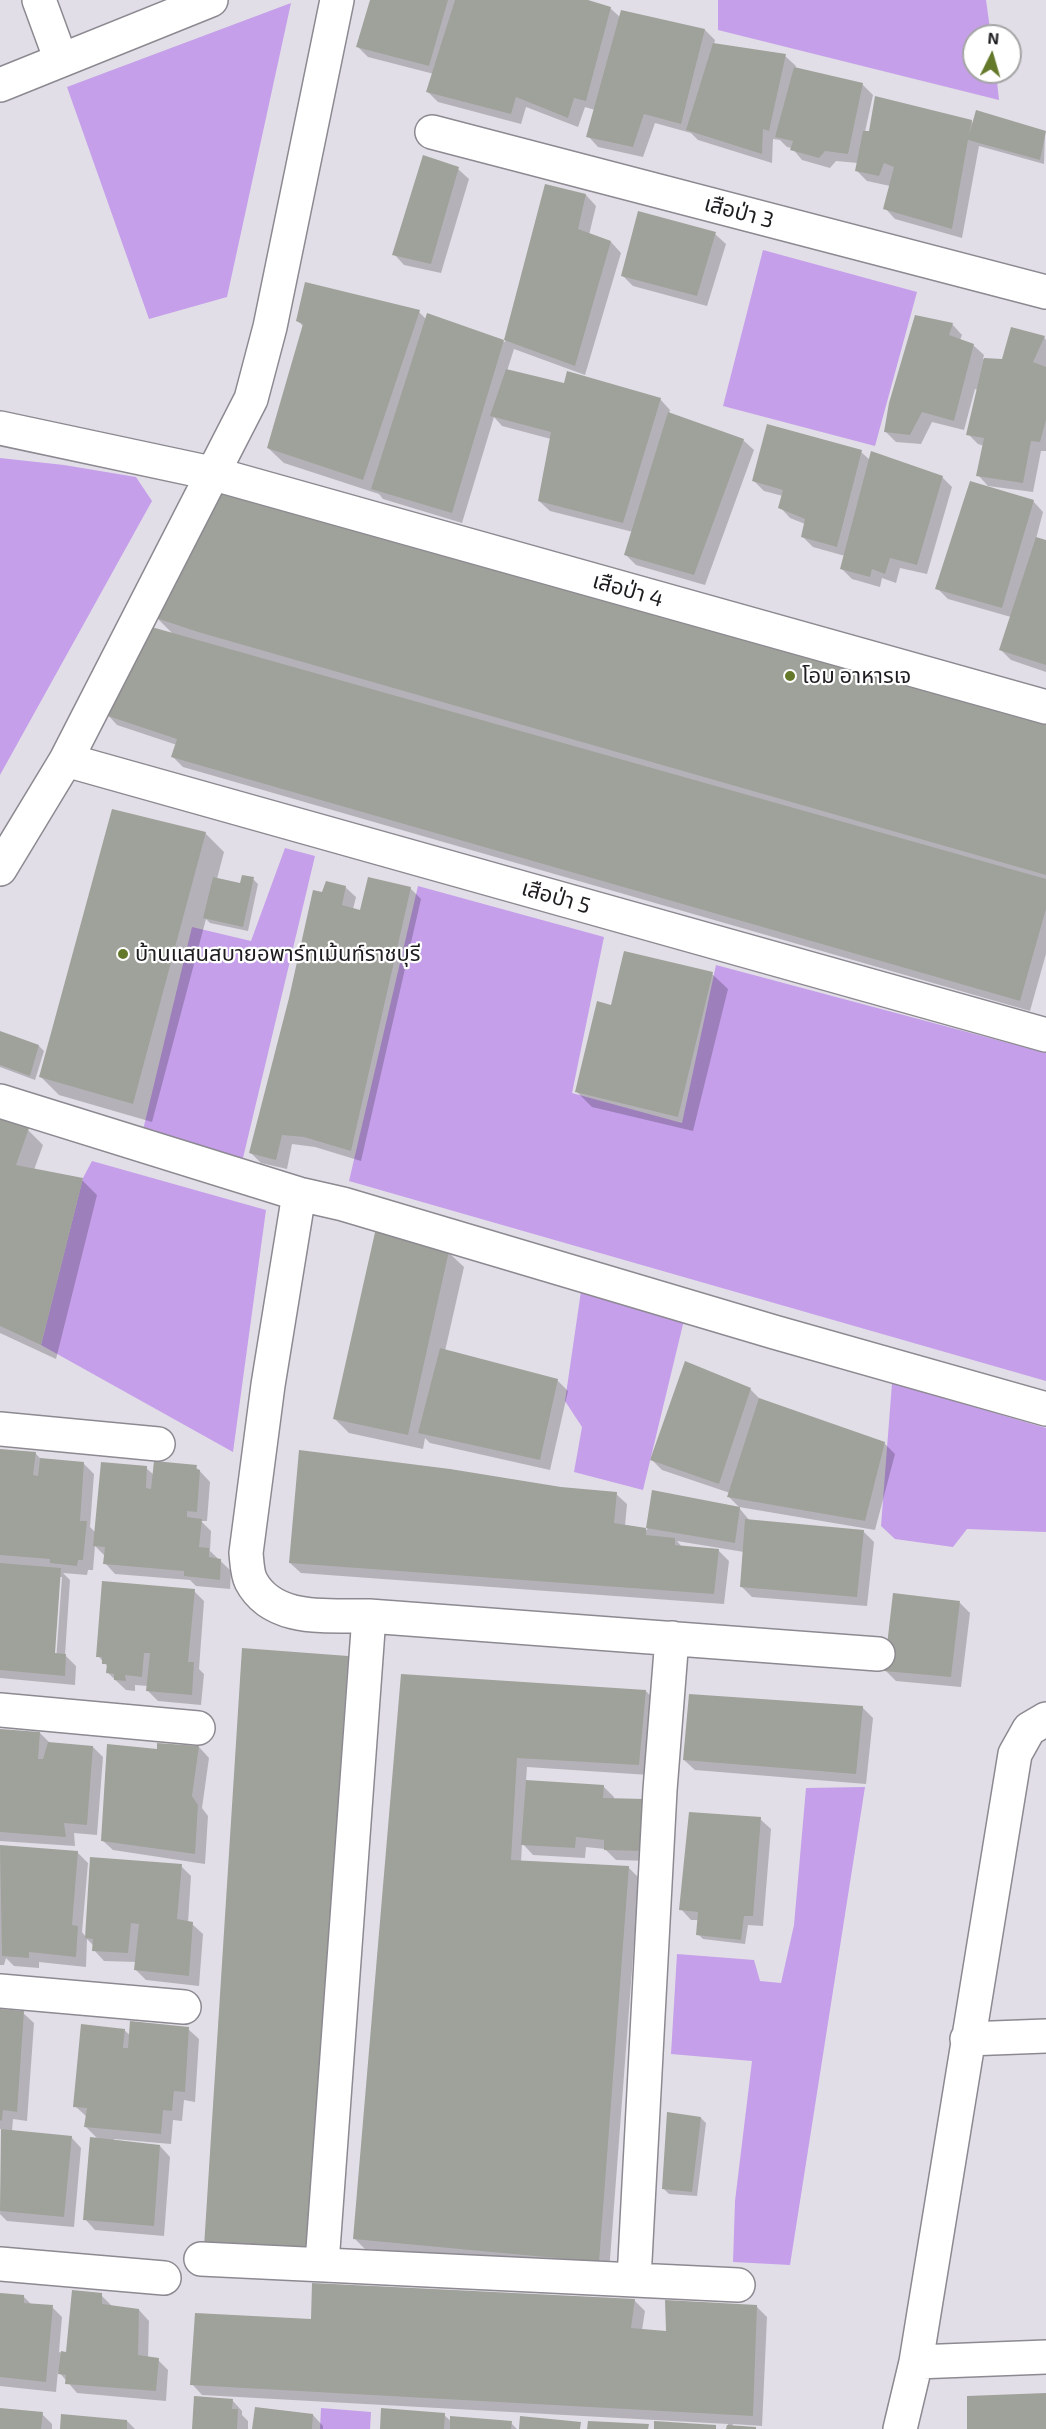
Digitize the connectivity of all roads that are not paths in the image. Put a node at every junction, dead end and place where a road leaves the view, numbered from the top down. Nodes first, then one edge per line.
1 (39, 0) edge
2 (211, 0) edge
3 (337, 0) edge
4 (61, 60) junction
5 (0, 86) edge
6 (432, 132) dead end
7 (1046, 292) edge
8 (0, 428) edge
9 (211, 473) junction
10 (1046, 707) edge
11 (66, 760) junction
12 (0, 869) edge
13 (1046, 1035) edge
14 (0, 1101) edge
15 (298, 1194) junction
16 (1046, 1409) edge
17 (0, 1429) edge
18 (158, 1444) dead end
19 (369, 1616) junction
20 (672, 1638) junction
21 (878, 1654) dead end
22 (0, 1710) edge
23 (1037, 1724) edge
24 (198, 1728) dead end
25 (0, 1991) edge
26 (184, 2007) dead end
27 (1046, 2036) edge
28 (968, 2039) junction
29 (201, 2259) dead end
30 (322, 2263) junction
31 (0, 2264) edge
32 (164, 2278) dead end
33 (634, 2279) junction
34 (738, 2285) dead end
35 (1046, 2358) edge
36 (916, 2362) junction
37 (900, 2429) edge

1 - 4 street
2 - 4 street
3 - 9 street
4 - 5 street
6 - 7 street, เสือป่า 3
8 - 9 street, เสือป่า 4
9 - 10 street, เสือป่า 4
9 - 11 street
11 - 12 street
11 - 13 street, เสือป่า 5
14 - 15 street
15 - 16 street
15 - 19 street
17 - 18 street
19 - 20 street
19 - 30 street
20 - 21 street
20 - 33 street
22 - 24 street
23 - 28 street
25 - 26 street
27 - 28 street
28 - 36 street
29 - 30 street
30 - 33 street
31 - 32 street
33 - 34 street
35 - 36 street
36 - 37 street

